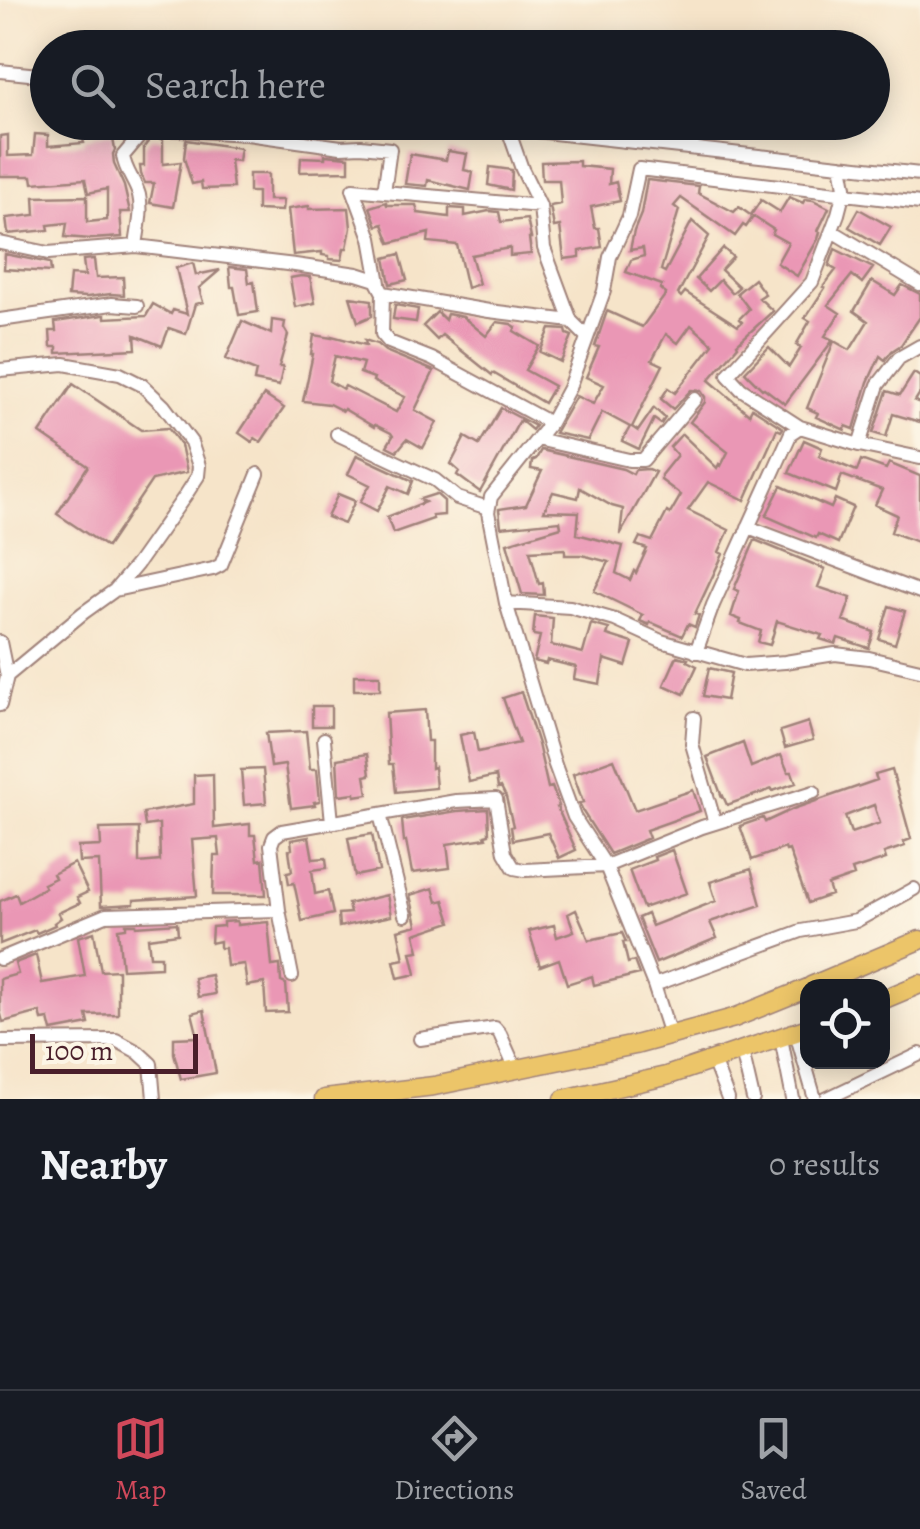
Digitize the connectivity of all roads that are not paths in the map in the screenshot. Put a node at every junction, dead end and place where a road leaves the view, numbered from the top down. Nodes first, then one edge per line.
1 (0, 70) edge
2 (30, 74) edge
3 (137, 140) edge
4 (290, 140) edge
5 (512, 140) edge
6 (619, 140) edge
7 (841, 164) junction
8 (920, 174) edge
9 (384, 192) junction
10 (844, 193) junction
11 (920, 203) edge
12 (540, 206) junction
13 (832, 232) junction
14 (0, 243) edge
15 (136, 246) junction
16 (920, 284) edge
17 (381, 288) junction
18 (137, 306) dead end
19 (0, 320) edge
20 (571, 320) junction
21 (587, 337) junction
22 (920, 346) edge
23 (0, 370) edge
24 (695, 400) dead end
25 (550, 423) junction
26 (800, 427) junction
27 (337, 434) dead end
28 (536, 439) junction
29 (859, 445) junction
30 (920, 458) edge
31 (258, 474) dead end
32 (488, 508) junction
33 (748, 527) junction
34 (115, 590) junction
35 (920, 592) edge
36 (506, 602) junction
37 (0, 642) edge
38 (696, 652) junction
39 (920, 670) edge
40 (7, 676) junction
41 (0, 705) edge
42 (694, 718) dead end
43 (324, 740) dead end
44 (814, 792) dead end
45 (380, 814) junction
46 (332, 822) junction
47 (715, 823) junction
48 (606, 866) junction
49 (914, 888) dead end
50 (279, 910) junction
51 (405, 915) dead end
52 (920, 940) edge
53 (0, 959) edge
54 (292, 976) dead end
55 (828, 979) edge
56 (920, 984) edge
57 (654, 985) junction
58 (800, 991) edge
59 (890, 997) edge
60 (795, 1033) edge
61 (670, 1035) junction
62 (420, 1039) dead end
63 (0, 1042) edge
64 (742, 1051) junction
65 (920, 1054) edge
66 (713, 1060) junction
67 (516, 1070) junction
68 (154, 1099) edge
69 (324, 1099) edge
70 (564, 1099) edge
71 (728, 1099) edge
72 (752, 1099) edge
73 (793, 1099) edge
74 (815, 1099) edge
75 (826, 1099) edge

1 - 2 street
3 - 15 street
4 - 9 street
5 - 12 street
6 - 7 street
7 - 8 street
7 - 10 street
9 - 12 street
9 - 17 street
10 - 11 street
10 - 13 street
10 - 21 street
12 - 20 street
13 - 16 street
13 - 26 street
14 - 15 street
15 - 17 street
17 - 20 street
17 - 25 street
18 - 19 street
20 - 21 street
21 - 25 street
22 - 29 street
23 - 34 street
24 - 28 street
25 - 28 street
26 - 29 street
26 - 33 street
27 - 32 street
28 - 32 street
29 - 30 street
31 - 34 street
32 - 36 street
33 - 35 street
33 - 38 street
34 - 40 street
36 - 38 street
36 - 48 street
37 - 40 street
38 - 39 street
40 - 41 street
42 - 47 street
43 - 46 street
44 - 47 street
45 - 46 street
45 - 48 street
45 - 51 street
46 - 50 street
47 - 48 street
48 - 57 street
49 - 57 street
50 - 53 street
50 - 54 street
52 - 55 highway
56 - 59 highway
57 - 61 street
58 - 61 highway
60 - 64 highway
60 - 73 street
60 - 74 street
61 - 67 highway
62 - 67 street
63 - 68 street
64 - 66 highway
64 - 72 street
65 - 75 street
66 - 70 highway
66 - 71 street
67 - 69 highway

